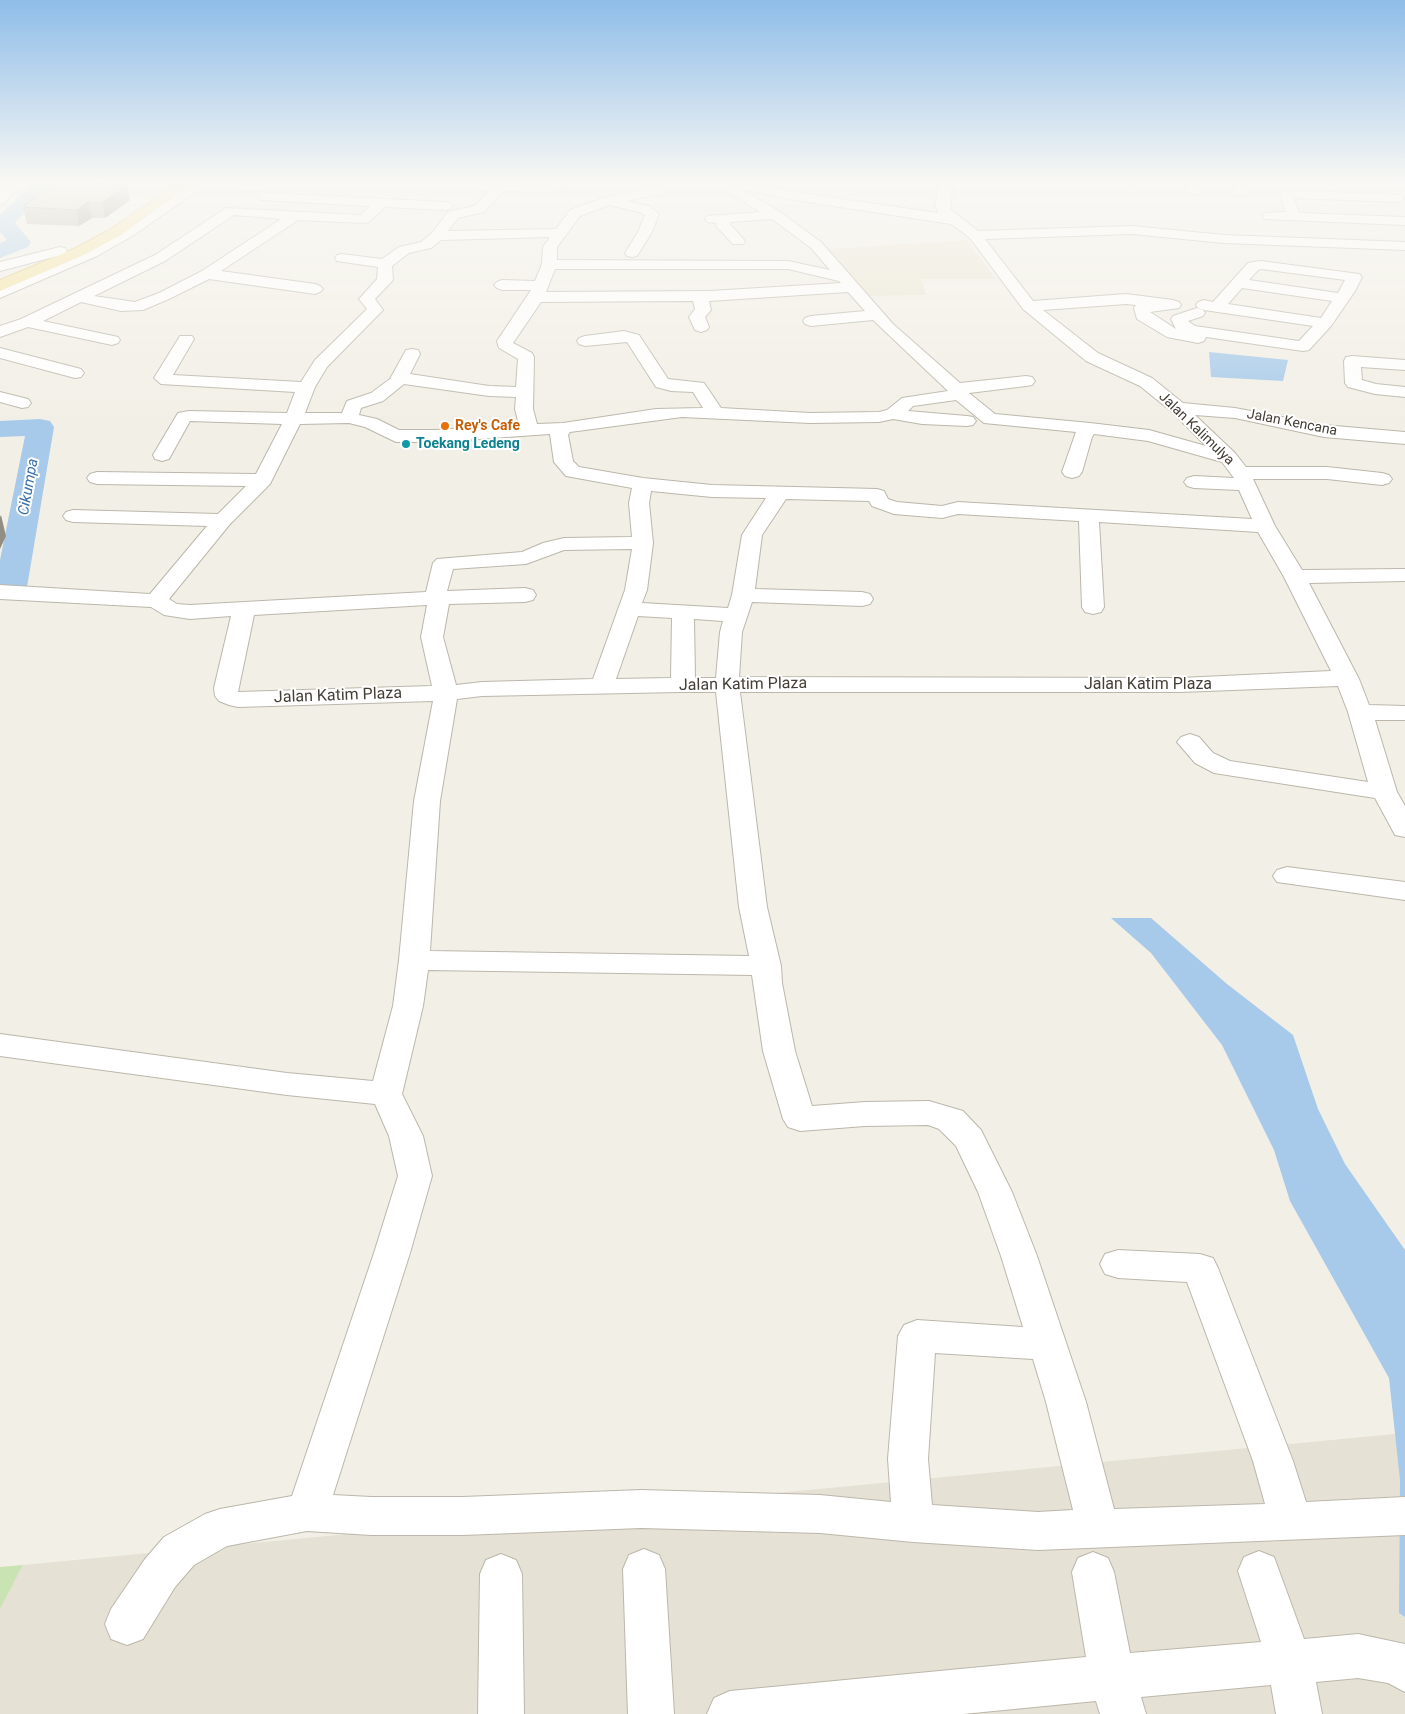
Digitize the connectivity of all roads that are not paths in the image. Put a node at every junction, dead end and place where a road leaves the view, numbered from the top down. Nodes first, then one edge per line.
1 (15, 263) edge
2 (30, 263) edge
3 (53, 263) edge
4 (69, 263) edge
5 (152, 263) joint
6 (224, 263) edge
7 (378, 263) edge
8 (832, 263) edge
9 (996, 263) edge
10 (385, 264) joint
11 (549, 264) joint
12 (0, 267) edge
13 (210, 272) junction
14 (0, 275) edge
15 (850, 283) junction
16 (1239, 283) junction
17 (502, 285) dead end
18 (0, 286) edge
19 (315, 289) dead end
20 (538, 291) junction
21 (0, 293) edge
22 (700, 296) junction
23 (79, 297) junction
24 (1342, 298) junction
25 (1029, 306) junction
26 (1173, 306) junction
27 (1218, 306) junction
28 (1199, 309) junction
29 (876, 315) junction
30 (811, 320) dead end
31 (27, 322) junction
32 (1325, 323) junction
33 (701, 327) dead end
34 (56, 328) junction
35 (3, 329) edge
36 (1234, 337) junction
37 (112, 340) dead end
38 (186, 340) dead end
39 (585, 341) dead end
40 (0, 352) edge
41 (412, 354) dead end
42 (1405, 365) edge
43 (75, 372) dead end
44 (400, 378) junction
45 (1026, 381) dead end
46 (306, 387) junction
47 (525, 392) junction
48 (958, 392) junction
49 (1405, 392) edge
50 (0, 396) edge
51 (22, 403) dead end
52 (1178, 408) junction
53 (715, 412) junction
54 (893, 414) junction
55 (349, 418) junction
56 (294, 419) junction
57 (967, 421) dead end
58 (563, 428) junction
59 (1090, 428) junction
60 (530, 430) junction
61 (1405, 438) edge
62 (162, 455) dead end
63 (1228, 457) junction
64 (1072, 472) dead end
65 (97, 478) dead end
66 (1244, 479) junction
67 (1382, 479) dead end
68 (263, 480) junction
69 (1194, 482) dead end
70 (643, 484) junction
71 (779, 494) junction
72 (1089, 515) junction
73 (73, 516) dead end
74 (223, 520) junction
75 (1265, 526) junction
76 (643, 543) junction
77 (1405, 575) edge
78 (1295, 577) junction
79 (0, 592) edge
80 (525, 595) dead end
81 (439, 597) junction
82 (862, 599) dead end
83 (156, 601) junction
84 (740, 605) junction
85 (1093, 607) dead end
86 (630, 609) junction
87 (244, 610) junction
88 (682, 612) junction
89 (1347, 679) junction
90 (727, 685) junction
91 (602, 686) junction
92 (683, 686) junction
93 (446, 693) junction
94 (1360, 712) junction
95 (1405, 713) edge
96 (1190, 742) dead end
97 (1384, 792) junction
98 (1405, 829) edge
99 (1287, 876) dead end
100 (1405, 891) edge
101 (414, 960) junction
102 (766, 966) junction
103 (0, 1045) edge
104 (386, 1094) junction
105 (1118, 1264) dead end
106 (1048, 1344) junction
107 (307, 1512) junction
108 (1399, 1515) edge
109 (1291, 1522) junction
110 (913, 1523) junction
111 (1098, 1528) junction
112 (644, 1569) dead end
113 (1259, 1571) dead end
114 (1093, 1572) dead end
115 (501, 1574) dead end
116 (126, 1624) dead end
117 (1290, 1663) junction
118 (1405, 1670) edge
119 (1117, 1695) edge
120 (501, 1714) edge
121 (651, 1714) edge
122 (730, 1714) edge
123 (1299, 1714) edge

1 - 12 street
2 - 14 main road
3 - 18 main road
4 - 21 street
5 - 13 street
5 - 23 street
6 - 13 street
7 - 10 street
8 - 15 street
9 - 25 street, Jalan Kalimulya
10 - 46 street
11 - 15 street
11 - 20 street
13 - 19 street
13 - 23 street
15 - 22 street
15 - 29 street
16 - 24 street
16 - 24 street
16 - 27 street
17 - 20 street
20 - 22 street
20 - 47 street
22 - 33 street
23 - 31 street
24 - 32 street
25 - 26 street
25 - 52 street, Jalan Kalimulya
26 - 28 street
26 - 36 street
27 - 28 street
27 - 32 street
28 - 36 street
29 - 30 street
29 - 48 street
31 - 34 street
31 - 35 street
32 - 36 street
34 - 37 street
34 - 40 street
38 - 46 street
39 - 53 street
40 - 43 street
41 - 44 street
42 - 49 street
44 - 47 street
44 - 55 street
45 - 48 street
46 - 56 street
47 - 60 street
48 - 54 street
48 - 59 street
50 - 51 street
52 - 61 street, Jalan Kencana
52 - 63 street, Jalan Kalimulya
53 - 54 street
53 - 58 street
54 - 57 street
55 - 56 street
55 - 60 street
56 - 62 street
56 - 68 street
58 - 60 street
58 - 70 street
59 - 63 street
59 - 64 street
63 - 66 street, Jalan Kalimulya
65 - 68 street
66 - 67 street
66 - 69 street
66 - 75 street, Jalan Kalimulya
68 - 74 street
70 - 71 street
70 - 76 street
71 - 72 street
71 - 84 street
72 - 75 street
72 - 85 street
73 - 74 street
74 - 83 street
75 - 78 street, Jalan Kalimulya
76 - 81 street
76 - 86 street
77 - 78 street
78 - 89 street, Jalan Kalimulya
79 - 83 street
80 - 81 street
81 - 87 street
81 - 93 street
82 - 84 street
83 - 87 street
84 - 88 street
84 - 90 street
86 - 88 street
86 - 91 street
87 - 93 street, Jalan Katim Plaza
88 - 92 street
89 - 90 street, Jalan Katim Plaza
89 - 94 street, Jalan Kalimulya
90 - 92 street, Jalan Katim Plaza
90 - 102 street
91 - 92 street, Jalan Katim Plaza
91 - 93 street, Jalan Katim Plaza
93 - 101 street
94 - 95 street
94 - 97 street, Jalan Kalimulya
96 - 97 street
97 - 98 street, Jalan Kalimulya
99 - 100 street
101 - 102 street
101 - 104 street
102 - 106 street
103 - 104 street
104 - 107 street
105 - 109 street
106 - 110 street
106 - 111 street
107 - 110 street
107 - 116 street
108 - 109 street
109 - 111 street
110 - 111 street
112 - 121 street
113 - 117 street
114 - 119 street
115 - 120 street
117 - 118 street
117 - 119 street
117 - 123 street
119 - 122 street

